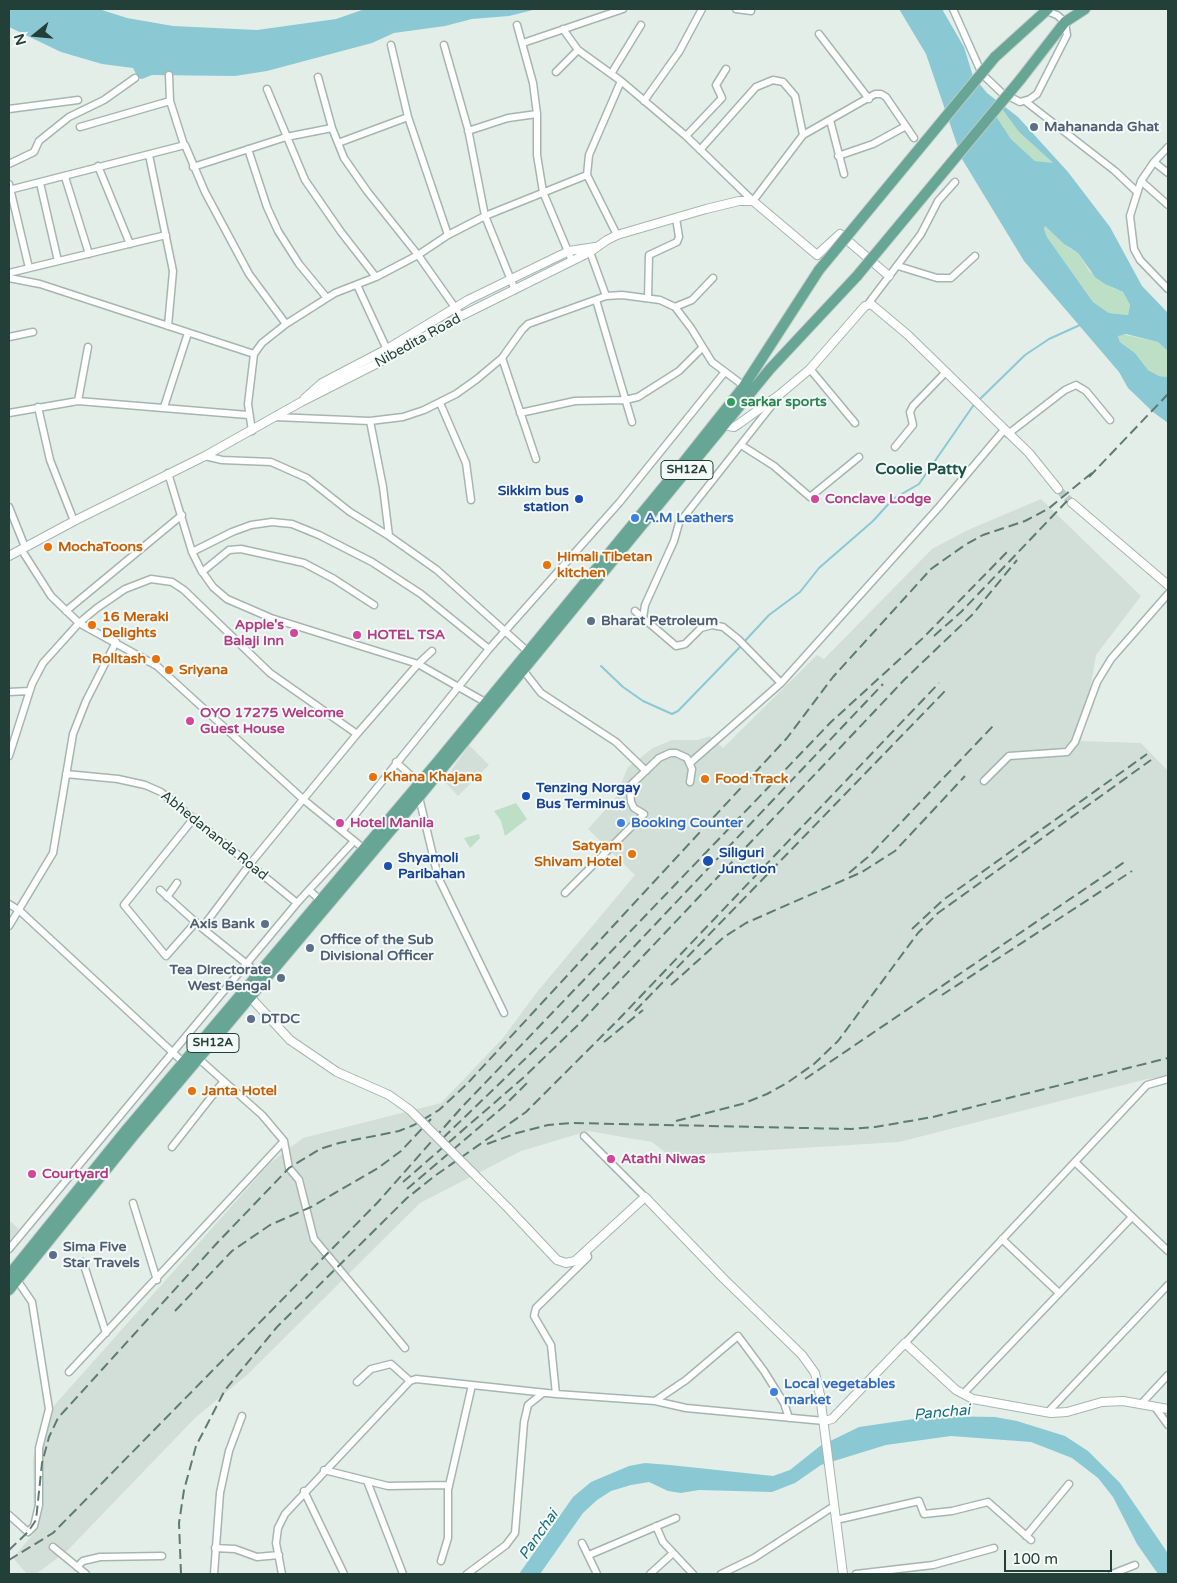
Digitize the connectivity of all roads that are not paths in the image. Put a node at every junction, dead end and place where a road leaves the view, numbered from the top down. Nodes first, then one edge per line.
1 (623, 9) edge
2 (702, 9) edge
3 (736, 9) edge
4 (953, 9) edge
5 (1046, 9) edge
6 (1085, 9) edge
7 (751, 11) dead end
8 (1065, 22) junction
9 (518, 25) dead end
10 (641, 25) dead end
11 (562, 29) junction
12 (819, 34) dead end
13 (523, 43) junction
14 (391, 45) dead end
15 (444, 45) dead end
16 (578, 50) junction
17 (726, 69) dead end
18 (556, 72) dead end
19 (611, 74) junction
20 (168, 76) dead end
21 (318, 77) dead end
22 (135, 78) dead end
23 (621, 81) junction
24 (267, 89) dead end
25 (869, 98) junction
26 (78, 100) dead end
27 (644, 101) junction
28 (1025, 101) junction
29 (170, 102) junction
30 (9, 109) edge
31 (537, 114) junction
32 (408, 117) junction
33 (830, 120) junction
34 (906, 126) junction
35 (80, 127) dead end
36 (332, 128) junction
37 (468, 131) junction
38 (803, 135) junction
39 (686, 136) junction
40 (286, 137) junction
41 (914, 138) dead end
42 (338, 143) junction
43 (184, 145) junction
44 (1168, 148) edge
45 (248, 150) junction
46 (700, 150) junction
47 (149, 155) junction
48 (838, 156) junction
49 (1154, 162) junction
50 (9, 164) edge
51 (98, 166) junction
52 (194, 167) junction
53 (844, 174) dead end
54 (1168, 174) edge
55 (587, 175) junction
56 (66, 177) junction
57 (1141, 181) junction
58 (955, 182) dead end
59 (40, 183) junction
60 (9, 188) edge
61 (1136, 191) junction
62 (543, 192) junction
63 (753, 201) junction
64 (1168, 205) edge
65 (485, 216) junction
66 (676, 218) junction
67 (166, 235) junction
68 (448, 235) junction
69 (618, 235) junction
70 (130, 244) junction
71 (597, 246) junction
72 (569, 251) junction
73 (590, 252) junction
74 (89, 254) junction
75 (418, 255) junction
76 (975, 256) dead end
77 (58, 261) junction
78 (572, 261) junction
79 (898, 266) junction
80 (29, 268) junction
81 (9, 274) edge
82 (889, 276) junction
83 (376, 277) junction
84 (9, 278) edge
85 (713, 278) dead end
86 (510, 280) junction
87 (1167, 284) edge
88 (357, 285) junction
89 (515, 290) junction
90 (606, 296) junction
91 (328, 298) junction
92 (648, 298) junction
93 (596, 300) junction
94 (868, 304) junction
95 (675, 307) junction
96 (456, 308) junction
97 (461, 316) junction
98 (286, 324) junction
99 (168, 326) junction
100 (33, 332) dead end
101 (188, 332) junction
102 (9, 337) edge
103 (88, 347) dead end
104 (387, 348) junction
105 (702, 348) junction
106 (254, 354) junction
107 (390, 356) junction
108 (502, 358) junction
109 (810, 369) junction
110 (724, 372) junction
111 (945, 373) junction
112 (744, 386) junction
113 (779, 395) junction
114 (625, 400) junction
115 (78, 401) junction
116 (301, 402) junction
117 (440, 403) junction
118 (38, 407) junction
119 (164, 407) junction
120 (9, 413) edge
121 (520, 413) junction
122 (248, 415) junction
123 (276, 417) junction
124 (1110, 420) dead end
125 (370, 421) junction
126 (632, 422) dead end
127 (855, 423) dead end
128 (724, 425) junction
129 (252, 431) junction
130 (1006, 432) junction
131 (741, 444) junction
132 (895, 447) dead end
133 (205, 456) junction
134 (859, 457) dead end
135 (536, 459) dead end
136 (168, 473) junction
137 (1058, 489) tunnel mouth
138 (471, 500) dead end
139 (1072, 503) tunnel mouth
140 (9, 506) edge
141 (182, 515) junction
142 (74, 521) junction
143 (389, 536) junction
144 (23, 548) junction
145 (9, 549) edge
146 (192, 552) junction
147 (9, 556) edge
148 (202, 572) junction
149 (1168, 585) edge
150 (1168, 594) edge
151 (374, 605) dead end
152 (66, 611) junction
153 (635, 611) dead end
154 (643, 618) junction
155 (79, 623) junction
156 (505, 630) junction
157 (116, 642) junction
158 (490, 649) junction
159 (432, 651) dead end
160 (527, 651) junction
161 (418, 664) junction
162 (519, 667) junction
163 (781, 683) junction
164 (458, 687) junction
165 (29, 691) junction
166 (9, 692) edge
167 (485, 702) junction
168 (357, 734) junction
169 (9, 756) edge
170 (396, 762) junction
171 (690, 764) junction
172 (646, 771) junction
173 (66, 774) junction
174 (984, 781) dead end
175 (690, 782) dead end
176 (419, 783) junction
177 (419, 797) junction
178 (304, 800) junction
179 (194, 818) junction
180 (342, 831) junction
181 (354, 841) junction
182 (367, 849) junction
183 (250, 864) junction
184 (177, 883) dead end
185 (160, 890) dead end
186 (309, 890) junction
187 (566, 893) dead end
188 (167, 897) junction
189 (320, 900) junction
190 (297, 903) junction
191 (9, 904) edge
192 (20, 911) junction
193 (196, 922) junction
194 (9, 926) edge
195 (202, 928) junction
196 (246, 963) junction
197 (258, 973) junction
198 (251, 998) junction
199 (504, 1013) dead end
200 (172, 1052) junction
201 (199, 1059) junction
202 (187, 1065) junction
203 (1168, 1079) edge
204 (223, 1082) junction
205 (584, 1136) dead end
206 (284, 1140) junction
207 (172, 1147) dead end
208 (1075, 1162) junction
209 (644, 1197) junction
210 (133, 1203) dead end
211 (1132, 1216) junction
212 (1002, 1239) junction
213 (9, 1249) edge
214 (586, 1251) junction
215 (1168, 1252) edge
216 (83, 1262) dead end
217 (13, 1278) edge
218 (156, 1280) junction
219 (1168, 1285) edge
220 (9, 1290) edge
221 (1059, 1292) junction
222 (106, 1332) junction
223 (905, 1343) junction
224 (404, 1348) dead end
225 (69, 1372) dead end
226 (1168, 1375) edge
227 (410, 1381) junction
228 (357, 1382) dead end
229 (472, 1385) junction
230 (543, 1393) junction
231 (556, 1394) junction
232 (963, 1394) junction
233 (655, 1401) junction
234 (1141, 1404) junction
235 (1154, 1407) junction
236 (1168, 1409) edge
237 (1048, 1412) junction
238 (242, 1416) dead end
239 (789, 1418) junction
240 (824, 1421) junction
241 (1168, 1425) edge
242 (324, 1470) junction
243 (367, 1480) junction
244 (1069, 1484) dead end
245 (450, 1485) junction
246 (304, 1491) junction
247 (834, 1506) junction
248 (9, 1515) edge
249 (676, 1518) dead end
250 (836, 1520) junction
251 (656, 1526) junction
252 (582, 1543) dead end
253 (53, 1546) dead end
254 (215, 1548) junction
255 (994, 1548) dead end
256 (672, 1554) junction
257 (279, 1555) junction
258 (589, 1555) junction
259 (162, 1556) dead end
260 (441, 1561) dead end
261 (1135, 1565) dead end
262 (77, 1566) junction
263 (86, 1574) edge
264 (214, 1574) edge
265 (282, 1574) edge
266 (344, 1574) edge
267 (403, 1574) edge
268 (467, 1574) edge
269 (597, 1574) edge
270 (650, 1574) edge
271 (693, 1574) edge
272 (721, 1574) edge
273 (843, 1574) edge
274 (856, 1574) edge
275 (1112, 1574) edge

1 - 11 street
2 - 27 street
3 - 7 street
4 - 28 street
5 - 8 street
5 - 112 main road, SH12A, bridge
6 - 8 main road, SH12A
8 - 28 street
8 - 128 main road, SH12A, bridge
9 - 13 street
10 - 19 street
11 - 13 street
11 - 16 street
12 - 25 street
13 - 31 street
14 - 32 street
15 - 37 street
16 - 18 street
16 - 19 street
17 - 39 street
19 - 23 street
20 - 29 street
21 - 36 street
22 - 50 street
23 - 27 street
23 - 55 street
24 - 40 street
25 - 33 street
25 - 34 street
26 - 30 street
27 - 39 street
28 - 61 street
29 - 35 street
29 - 43 street
31 - 37 street
31 - 62 street
32 - 42 street
32 - 68 street
33 - 38 street
33 - 48 street
34 - 41 street
34 - 48 street
36 - 40 street
36 - 42 street
37 - 65 street
38 - 46 street
38 - 63 street
39 - 46 street
40 - 45 street
40 - 83 street
42 - 75 street
43 - 47 street
43 - 52 street
44 - 49 street
45 - 52 street
45 - 91 street
46 - 63 street
47 - 51 street
47 - 67 street
48 - 53 street
49 - 54 street
49 - 57 street
51 - 56 street
51 - 70 street
52 - 98 street
55 - 62 street
55 - 69 street
56 - 59 street
56 - 74 street
57 - 61 street
57 - 64 street
58 - 79 street
59 - 60 street
59 - 77 street
60 - 80 street
61 - 87 street
62 - 65 street
62 - 72 street
63 - 66 street, Nibedita Road
63 - 82 street
65 - 68 street
65 - 86 street
66 - 69 street, Nibedita Road
66 - 92 street
67 - 70 street
67 - 99 street
68 - 75 street
69 - 71 street, Nibedita Road
70 - 74 street
71 - 72 street
71 - 73 street, Nibedita Road
72 - 78 street
72 - 86 street
73 - 78 street, Nibedita Road
73 - 90 street
74 - 77 street
75 - 83 street
75 - 96 street
76 - 79 street
77 - 80 street
78 - 89 street, Nibedita Road
79 - 82 street
80 - 81 street
82 - 94 street
83 - 88 street
84 - 99 street
85 - 95 street
86 - 89 street
86 - 96 street
88 - 91 street
88 - 104 street
89 - 97 street, Nibedita Road
90 - 92 street
90 - 93 street
91 - 98 street
92 - 95 street
93 - 108 street
93 - 114 street
94 - 109 street
94 - 111 street
95 - 105 street
96 - 97 street
96 - 104 street
97 - 107 street, Nibedita Road
98 - 106 street
99 - 101 street
100 - 102 street
101 - 106 street
101 - 119 street
103 - 115 street
104 - 107 street
104 - 116 street
105 - 110 street
105 - 114 street
106 - 122 street
107 - 116 street, Nibedita Road
108 - 117 street
108 - 121 street
109 - 113 street
109 - 127 street
110 - 112 street
110 - 156 street
111 - 130 street
111 - 132 street
112 - 160 main road, SH12A
113 - 128 street
113 - 131 street
114 - 121 street
114 - 126 street
115 - 118 street
115 - 119 street
116 - 123 street, Nibedita Road
117 - 125 street
117 - 138 street
118 - 120 street
118 - 142 street
119 - 122 street
121 - 135 street
122 - 129 street
123 - 125 street
123 - 129 street, Nibedita Road
124 - 130 street
125 - 143 street
128 - 162 main road, SH12A
129 - 133 street, Nibedita Road
130 - 137 street
130 - 163 street
131 - 134 street
131 - 154 street
133 - 136 street, Nibedita Road
133 - 143 street
136 - 141 street
136 - 142 street, Nibedita Road
139 - 149 street
140 - 144 street
141 - 146 street
141 - 152 street
142 - 144 street, Nibedita Road
143 - 156 street
144 - 145 street, Nibedita Road
144 - 147 street, Nibedita Road
144 - 152 street
146 - 148 street
146 - 158 street
148 - 151 street
148 - 161 street
150 - 174 street
152 - 155 street
153 - 154 street
154 - 163 street
155 - 157 street
155 - 165 street
155 - 168 street
156 - 158 street
156 - 160 street
157 - 173 street
157 - 178 street
158 - 164 street
159 - 161 street
160 - 162 main road, SH12A
161 - 164 street
161 - 168 street
162 - 167 main road, SH12A
162 - 172 street
162 - 177 main road, SH12A
163 - 171 street
164 - 167 street
164 - 170 street
165 - 166 street
165 - 169 street
167 - 176 main road, SH12A
168 - 178 street
170 - 176 street
170 - 180 street
171 - 172 street
171 - 175 street
172 - 187 street
173 - 179 street, Abhedananda Road
173 - 192 street
176 - 182 main road, SH12A
177 - 182 main road, SH12A
177 - 199 street
178 - 180 street
178 - 183 street
179 - 183 street, Abhedananda Road
179 - 193 street
180 - 181 street
181 - 182 street
181 - 186 street
182 - 189 main road, SH12A
182 - 198 main road, SH12A
183 - 190 street, Abhedananda Road
183 - 195 street
184 - 188 street
185 - 188 street
186 - 189 street
186 - 190 street
188 - 193 street
189 - 197 main road, SH12A
190 - 196 street
191 - 192 street
192 - 194 street
192 - 200 street
193 - 195 street
195 - 196 street
196 - 197 street
196 - 200 street
197 - 202 main road, SH12A
198 - 201 main road, SH12A
198 - 214 street, bridge
200 - 202 street
200 - 213 street
201 - 202 main road, SH12A
201 - 204 street
202 - 217 main road, SH12A
203 - 208 street
204 - 206 street
204 - 207 street
205 - 209 street
206 - 218 street
206 - 224 street
208 - 211 street
208 - 212 street
209 - 214 street
209 - 240 street
210 - 218 street
211 - 215 street
211 - 221 street
212 - 221 street
212 - 223 street
214 - 231 street
216 - 222 street
217 - 220 main road, SH12A
217 - 248 street
218 - 222 street
219 - 237 street
221 - 232 street
222 - 225 street
223 - 232 street
223 - 240 street
226 - 234 street
227 - 228 street
227 - 229 street
227 - 242 street
229 - 230 street
229 - 245 street
230 - 231 street
230 - 268 street
231 - 233 street
232 - 237 street
233 - 239 street
233 - 239 street
234 - 235 street
234 - 237 street
235 - 236 street
235 - 241 street
238 - 254 street
239 - 240 street
240 - 247 street
242 - 243 street
242 - 246 street
243 - 245 street
243 - 267 street
244 - 250 street
245 - 260 street
246 - 257 street
246 - 266 street
247 - 250 street
247 - 272 street
249 - 251 street
250 - 273 street
251 - 256 street
251 - 258 street
252 - 258 street
253 - 262 street
254 - 257 street
254 - 264 street
255 - 274 street
256 - 270 street
256 - 271 street
257 - 265 street
258 - 269 street
259 - 262 street
261 - 275 street
262 - 263 street

